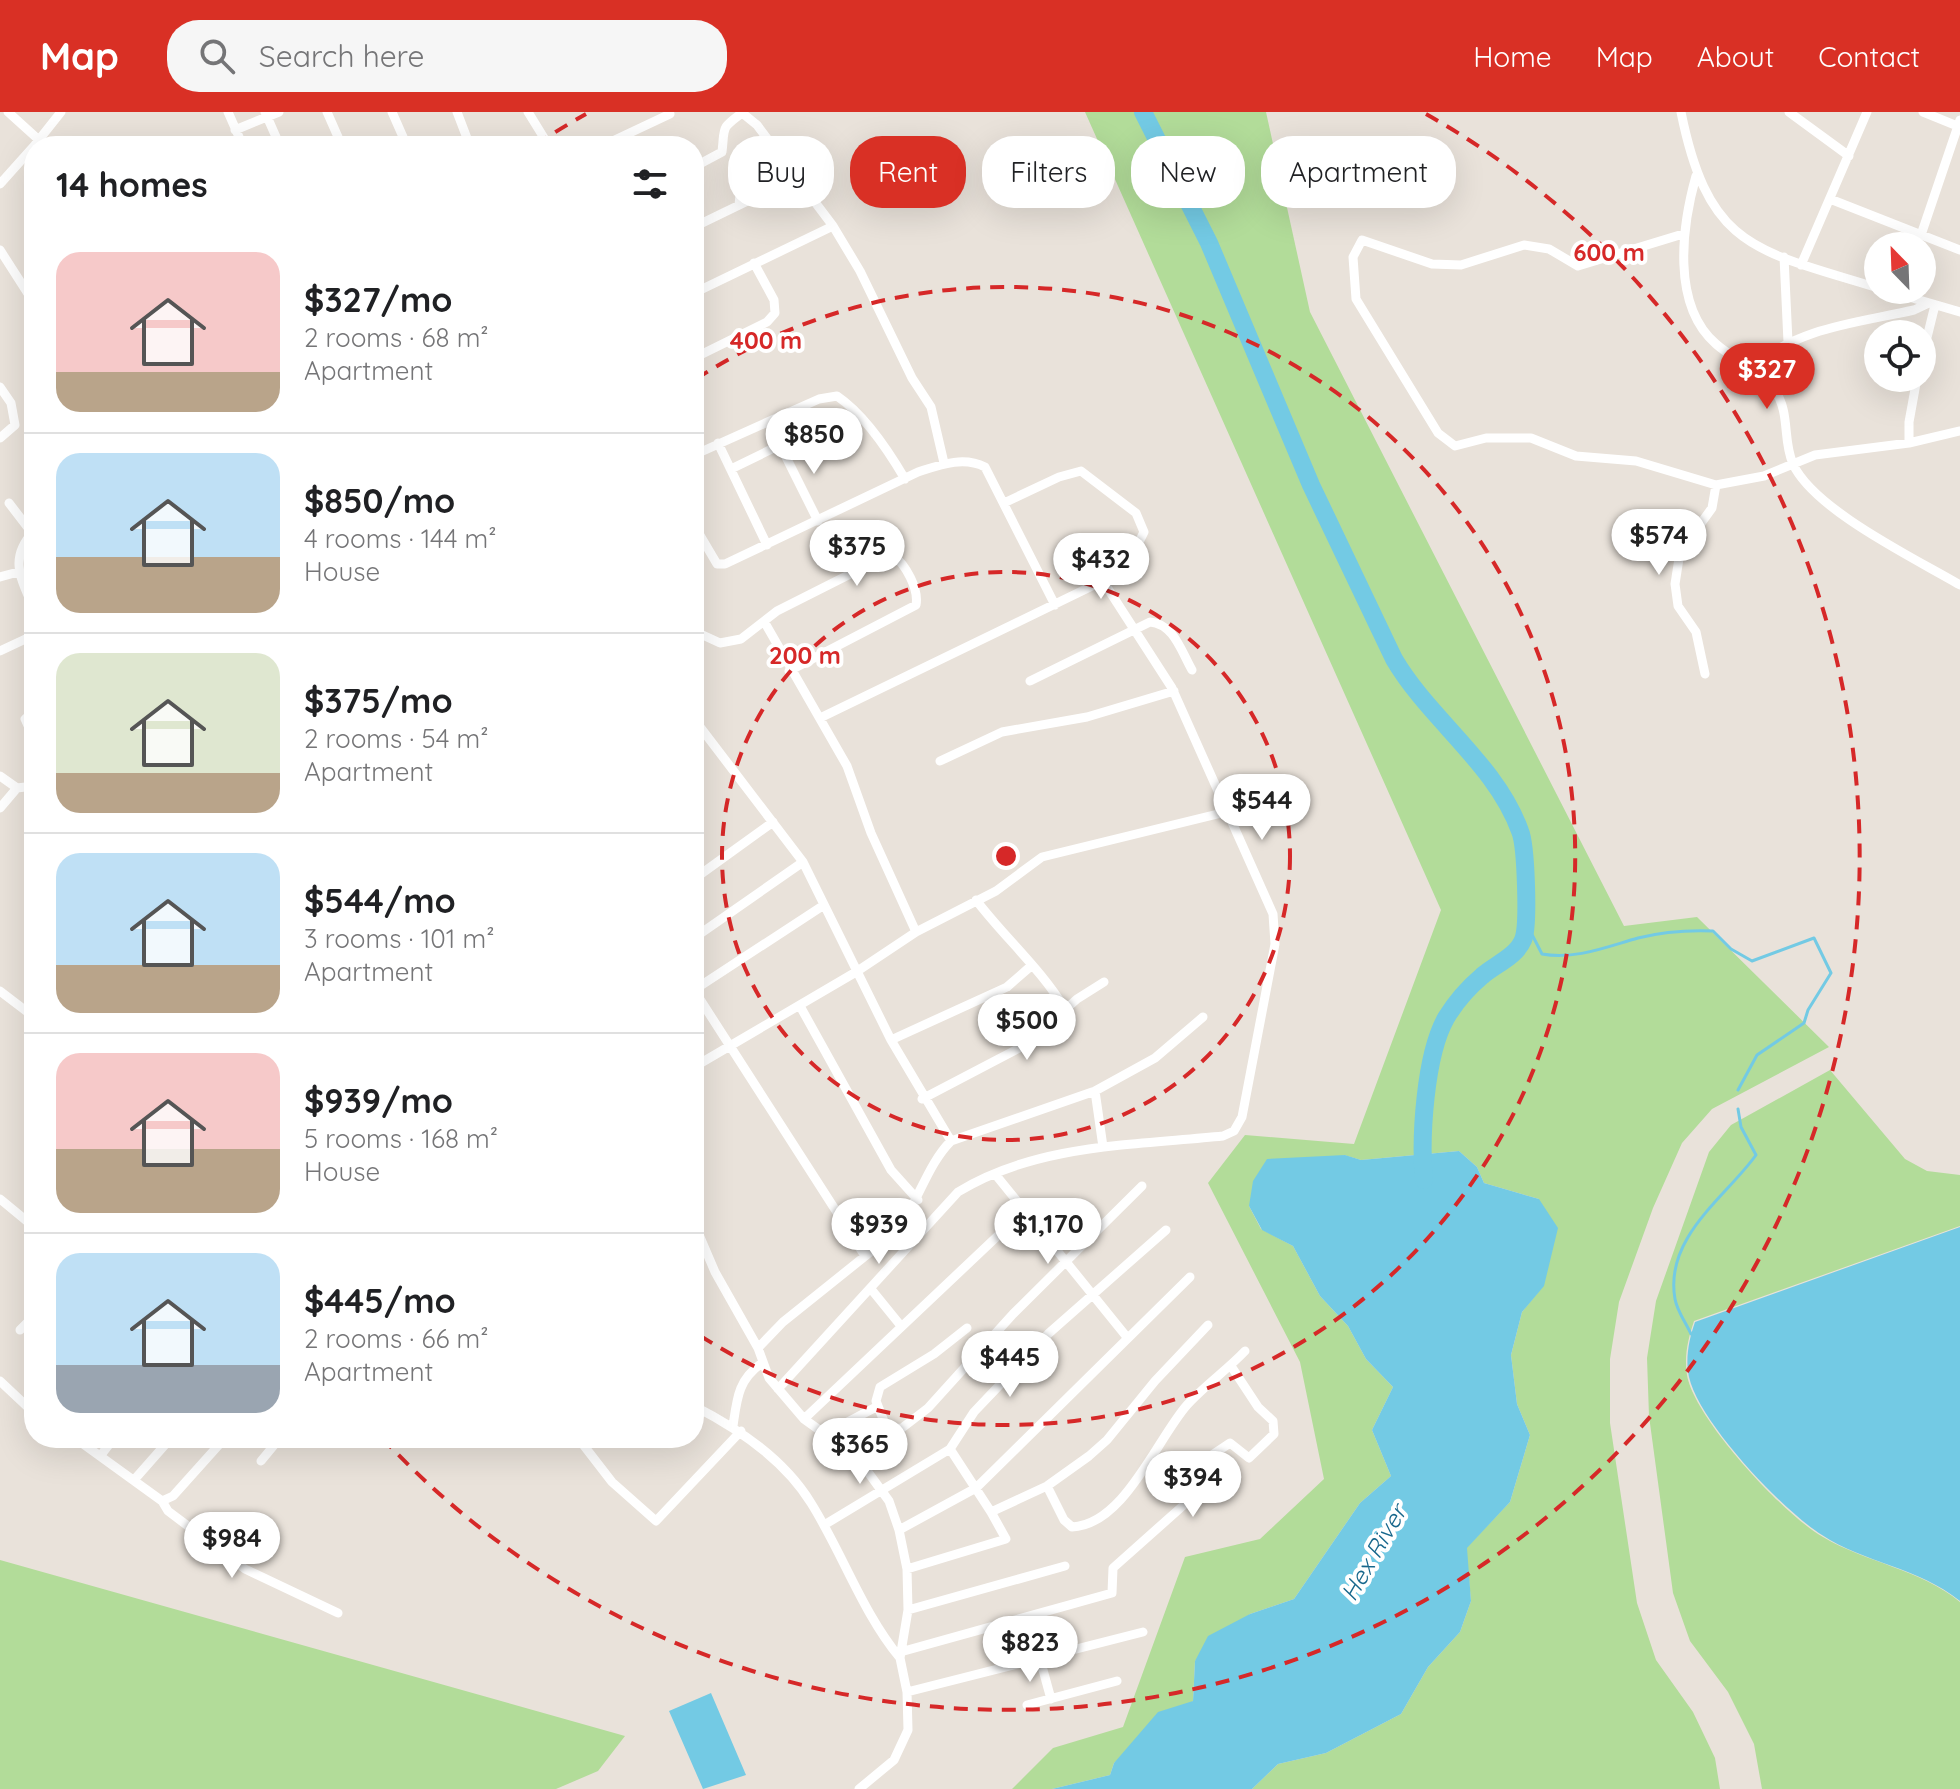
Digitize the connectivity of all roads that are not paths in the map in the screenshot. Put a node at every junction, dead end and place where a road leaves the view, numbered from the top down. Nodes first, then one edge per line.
1 (8, 112) edge
2 (61, 112) edge
3 (228, 112) edge
4 (279, 112) edge
5 (327, 112) edge
6 (392, 112) edge
7 (457, 112) edge
8 (528, 112) edge
9 (742, 112) edge
10 (1681, 112) edge
11 (1789, 112) edge
12 (1867, 112) edge
13 (1923, 112) edge
14 (266, 114) edge
15 (670, 114) dead end
16 (1959, 124) edge
17 (235, 130) junction
18 (29, 136) edge
19 (42, 136) edge
20 (238, 136) edge
21 (276, 136) edge
22 (338, 136) edge
23 (403, 136) edge
24 (466, 136) edge
25 (543, 136) edge
26 (623, 136) edge
27 (765, 136) edge
28 (1849, 156) junction
29 (24, 157) edge
30 (704, 162) edge
31 (1696, 176) junction
32 (0, 184) edge
33 (1830, 199) junction
34 (733, 208) edge
35 (819, 208) edge
36 (704, 222) edge
37 (833, 226) junction
38 (1922, 232) joint
39 (1683, 234) junction
40 (1936, 239) edge
41 (0, 250) edge
42 (1960, 250) edge
43 (1784, 257) junction
44 (754, 263) junction
45 (1801, 265) junction
46 (1864, 284) edge
47 (24, 287) edge
48 (704, 288) edge
49 (1932, 304) junction
50 (1960, 312) edge
51 (1929, 320) edge
52 (1788, 342) junction
53 (704, 353) edge
54 (1752, 367) junction
55 (0, 387) edge
56 (1914, 392) edge
57 (817, 427) dead end
58 (1960, 431) edge
59 (0, 438) edge
60 (718, 443) junction
61 (1909, 443) junction
62 (780, 445) junction
63 (704, 450) edge
64 (944, 463) junction
65 (1793, 464) junction
66 (731, 469) junction
67 (905, 479) junction
68 (1716, 485) junction
69 (9, 503) dead end
70 (1004, 503) junction
71 (24, 521) edge
72 (818, 521) junction
73 (704, 542) edge
74 (767, 545) junction
75 (24, 546) edge
76 (18, 572) junction
77 (0, 577) edge
78 (1103, 581) junction
79 (1960, 585) edge
80 (24, 586) edge
81 (1055, 605) junction
82 (765, 623) junction
83 (1134, 627) junction
84 (704, 636) edge
85 (24, 640) edge
86 (0, 651) edge
87 (1192, 670) dead end
88 (789, 671) junction
89 (1705, 674) dead end
90 (1030, 681) dead end
91 (1174, 691) junction
92 (820, 718) junction
93 (704, 732) edge
94 (940, 761) dead end
95 (0, 776) edge
96 (24, 787) edge
97 (17, 788) junction
98 (0, 808) edge
99 (1230, 811) junction
100 (773, 822) junction
101 (803, 862) junction
102 (704, 872) edge
103 (976, 900) junction
104 (824, 905) junction
105 (704, 931) edge
106 (916, 932) junction
107 (1031, 966) junction
108 (856, 972) junction
109 (1104, 982) dead end
110 (704, 988) edge
111 (0, 991) edge
112 (704, 1006) edge
113 (800, 1006) junction
114 (24, 1009) edge
115 (1065, 1009) junction
116 (1203, 1017) dead end
117 (891, 1040) junction
118 (731, 1044) junction
119 (704, 1061) edge
120 (1095, 1091) junction
121 (922, 1099) junction
122 (951, 1141) junction
123 (1103, 1147) junction
124 (995, 1174) junction
125 (1142, 1186) dead end
126 (0, 1199) edge
127 (918, 1200) junction
128 (1024, 1211) junction
129 (24, 1219) edge
130 (1166, 1230) dead end
131 (704, 1246) edge
132 (865, 1256) junction
133 (1067, 1263) junction
134 (1190, 1277) dead end
135 (871, 1289) junction
136 (1092, 1296) junction
137 (1208, 1325) dead end
138 (24, 1326) edge
139 (901, 1326) junction
140 (967, 1328) dead end
141 (20, 1330) dead end
142 (1126, 1336) junction
143 (758, 1348) junction
144 (1245, 1351) dead end
145 (762, 1363) junction
146 (1231, 1366) junction
147 (0, 1381) edge
148 (778, 1389) junction
149 (24, 1402) edge
150 (878, 1406) junction
151 (704, 1411) edge
152 (804, 1419) junction
153 (737, 1428) junction
154 (825, 1434) junction
155 (90, 1448) edge
156 (106, 1448) edge
157 (162, 1448) edge
158 (216, 1448) edge
159 (272, 1448) edge
160 (586, 1448) edge
161 (950, 1449) junction
162 (101, 1455) junction
163 (261, 1461) dead end
164 (134, 1480) junction
165 (1047, 1486) junction
166 (976, 1488) junction
167 (882, 1489) junction
168 (162, 1501) junction
169 (991, 1512) junction
170 (824, 1525) junction
171 (899, 1530) junction
172 (1065, 1566) dead end
173 (907, 1569) junction
174 (908, 1610) junction
175 (338, 1613) dead end
176 (1143, 1632) dead end
177 (902, 1655) junction
178 (1040, 1659) junction
179 (1117, 1681) dead end
180 (907, 1692) junction
181 (1051, 1699) junction
182 (1027, 1705) dead end
183 (859, 1789) edge

1 - 18 street
2 - 19 street
3 - 17 street
4 - 14 street
5 - 22 street
6 - 23 street
7 - 24 street
8 - 25 street
9 - 27 street
9 - 30 street
10 - 31 street
11 - 28 street
12 - 28 street
13 - 16 street
14 - 17 street
14 - 21 street
15 - 26 street
16 - 38 street
17 - 20 street
28 - 33 street
29 - 32 street
31 - 39 street
31 - 43 street
33 - 38 street
33 - 45 street
34 - 36 street
35 - 37 street
37 - 44 street
37 - 64 street
39 - 54 street
39 - 68 street
40 - 42 street
41 - 47 street
43 - 45 street
43 - 52 street
44 - 48 street
44 - 53 street
45 - 46 street
49 - 50 street
49 - 51 street
49 - 52 street
52 - 54 street
54 - 65 street
55 - 59 street
56 - 61 street
57 - 62 street
58 - 61 street
60 - 63 street
60 - 66 street
60 - 67 street
61 - 65 street
62 - 66 street
62 - 72 street
64 - 67 street
64 - 70 street
65 - 68 street
65 - 79 street
66 - 74 street
67 - 72 street
68 - 89 street
69 - 71 street
70 - 78 street
70 - 81 street
72 - 74 street
73 - 74 street
75 - 76 street
76 - 77 street
76 - 80 street
78 - 81 street
78 - 83 street
81 - 92 street
82 - 84 street
82 - 88 street
82 - 88 street
83 - 87 street
83 - 90 street
83 - 91 street
85 - 86 street
88 - 92 street
91 - 94 street
91 - 99 street
92 - 106 street
93 - 100 street
95 - 97 street
96 - 97 street
97 - 98 street
99 - 103 street
99 - 123 street
100 - 101 street
100 - 102 street
101 - 104 street
101 - 105 street
103 - 106 street
103 - 107 street
104 - 108 street
104 - 110 street
106 - 108 street
107 - 115 street
107 - 117 street
108 - 113 street
108 - 117 street
109 - 115 street
111 - 114 street
112 - 118 street
113 - 118 street
113 - 127 street
115 - 121 street
116 - 120 street
117 - 121 street
118 - 119 street
118 - 132 street
120 - 122 street
120 - 123 street
121 - 122 street
122 - 127 street
123 - 124 street
124 - 128 street
124 - 135 street
125 - 133 street
126 - 129 street
127 - 132 street
128 - 133 street
128 - 139 street
130 - 136 street
131 - 143 street
132 - 143 street
133 - 136 street
133 - 150 street
134 - 142 street
135 - 139 street
135 - 148 street
136 - 142 street
136 - 161 street
137 - 165 street
138 - 141 street
139 - 152 street
140 - 150 street
142 - 166 street
143 - 145 street
144 - 146 street
145 - 148 street
145 - 153 street
146 - 165 street
146 - 177 street
147 - 149 street
148 - 152 street
150 - 154 street
151 - 153 street
152 - 154 street
153 - 160 street
153 - 170 street
154 - 167 street
155 - 162 street
156 - 162 street
157 - 164 street
158 - 168 street
159 - 163 street
161 - 166 street
161 - 167 street
162 - 164 street
164 - 168 street
165 - 169 street
166 - 169 street
166 - 171 street
167 - 170 street
167 - 171 street
168 - 175 street
169 - 173 street
170 - 177 street
171 - 173 street
172 - 174 street
173 - 174 street
174 - 177 street
176 - 178 street
177 - 180 street
178 - 180 street
178 - 181 street
179 - 181 street
180 - 183 street
181 - 182 street

